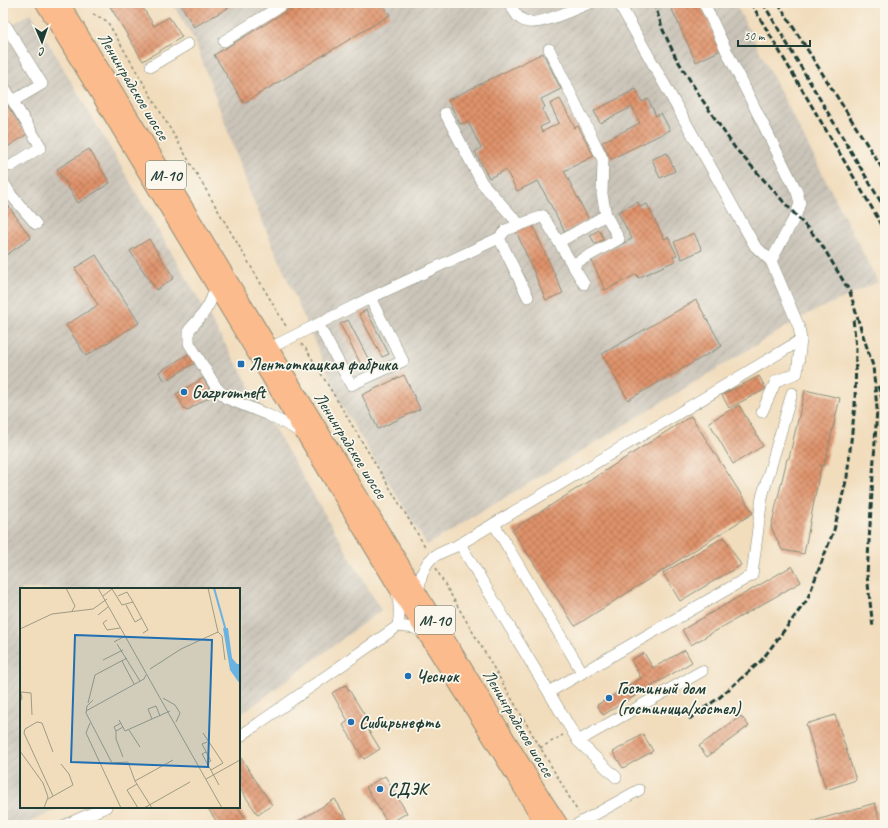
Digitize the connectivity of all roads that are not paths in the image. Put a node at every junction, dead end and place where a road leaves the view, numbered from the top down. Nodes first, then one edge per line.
1 (44, 3) edge
2 (61, 3) edge
3 (285, 3) edge
4 (509, 3) edge
5 (590, 3) edge
6 (616, 3) edge
7 (704, 3) edge
8 (4, 25) edge
9 (224, 41) dead end
10 (188, 44) dead end
11 (549, 49) dead end
12 (151, 66) dead end
13 (3, 85) edge
14 (13, 101) junction
15 (445, 113) dead end
16 (11, 166) dead end
17 (3, 182) edge
18 (606, 215) junction
19 (36, 224) dead end
20 (520, 225) junction
21 (499, 238) junction
22 (559, 242) junction
23 (771, 261) junction
24 (572, 265) junction
25 (584, 284) dead end
26 (215, 285) junction
27 (528, 297) dead end
28 (370, 298) junction
29 (318, 324) junction
30 (801, 340) junction
31 (263, 352) junction
32 (792, 393) dead end
33 (762, 412) dead end
34 (306, 436) junction
35 (494, 524) junction
36 (460, 544) junction
37 (395, 586) junction
38 (418, 593) junction
39 (398, 626) junction
40 (427, 636) junction
41 (702, 671) dead end
42 (582, 672) junction
43 (549, 692) junction
44 (240, 736) edge
45 (578, 741) junction
46 (616, 777) dead end
47 (639, 790) dead end
48 (104, 808) edge
49 (580, 823) edge
50 (65, 825) edge
51 (544, 825) edge
52 (560, 825) edge

1 - 26 highway, Ленинградское шоссе / М-10
2 - 31 highway, Ленинградское шоссе / М-10
3 - 9 street
4 - 5 street
6 - 23 street
7 - 23 street
8 - 14 street
10 - 12 street
11 - 18 street
13 - 14 street
14 - 16 street
15 - 20 street
17 - 19 street
18 - 22 street
18 - 24 street
20 - 21 street
20 - 22 street
21 - 27 street
21 - 28 street
22 - 24 street
23 - 30 street
24 - 25 street
26 - 31 highway, Ленинградское шоссе / М-10
26 - 34 street
28 - 29 street
28 - 29 street
29 - 31 street
30 - 33 street
30 - 35 street
31 - 34 highway, Ленинградское шоссе / М-10
31 - 38 highway, Ленинградское шоссе / М-10
32 - 42 street
34 - 37 highway, Ленинградское шоссе / М-10
35 - 36 street
35 - 42 street
36 - 38 street
36 - 43 street
37 - 39 street
37 - 40 highway, Ленинградское шоссе / М-10
38 - 52 highway, Ленинградское шоссе / М-10
39 - 40 street
39 - 44 street
40 - 51 highway, Ленинградское шоссе / М-10
41 - 45 street
42 - 43 street
43 - 45 street
45 - 46 street
47 - 49 street
48 - 50 street

